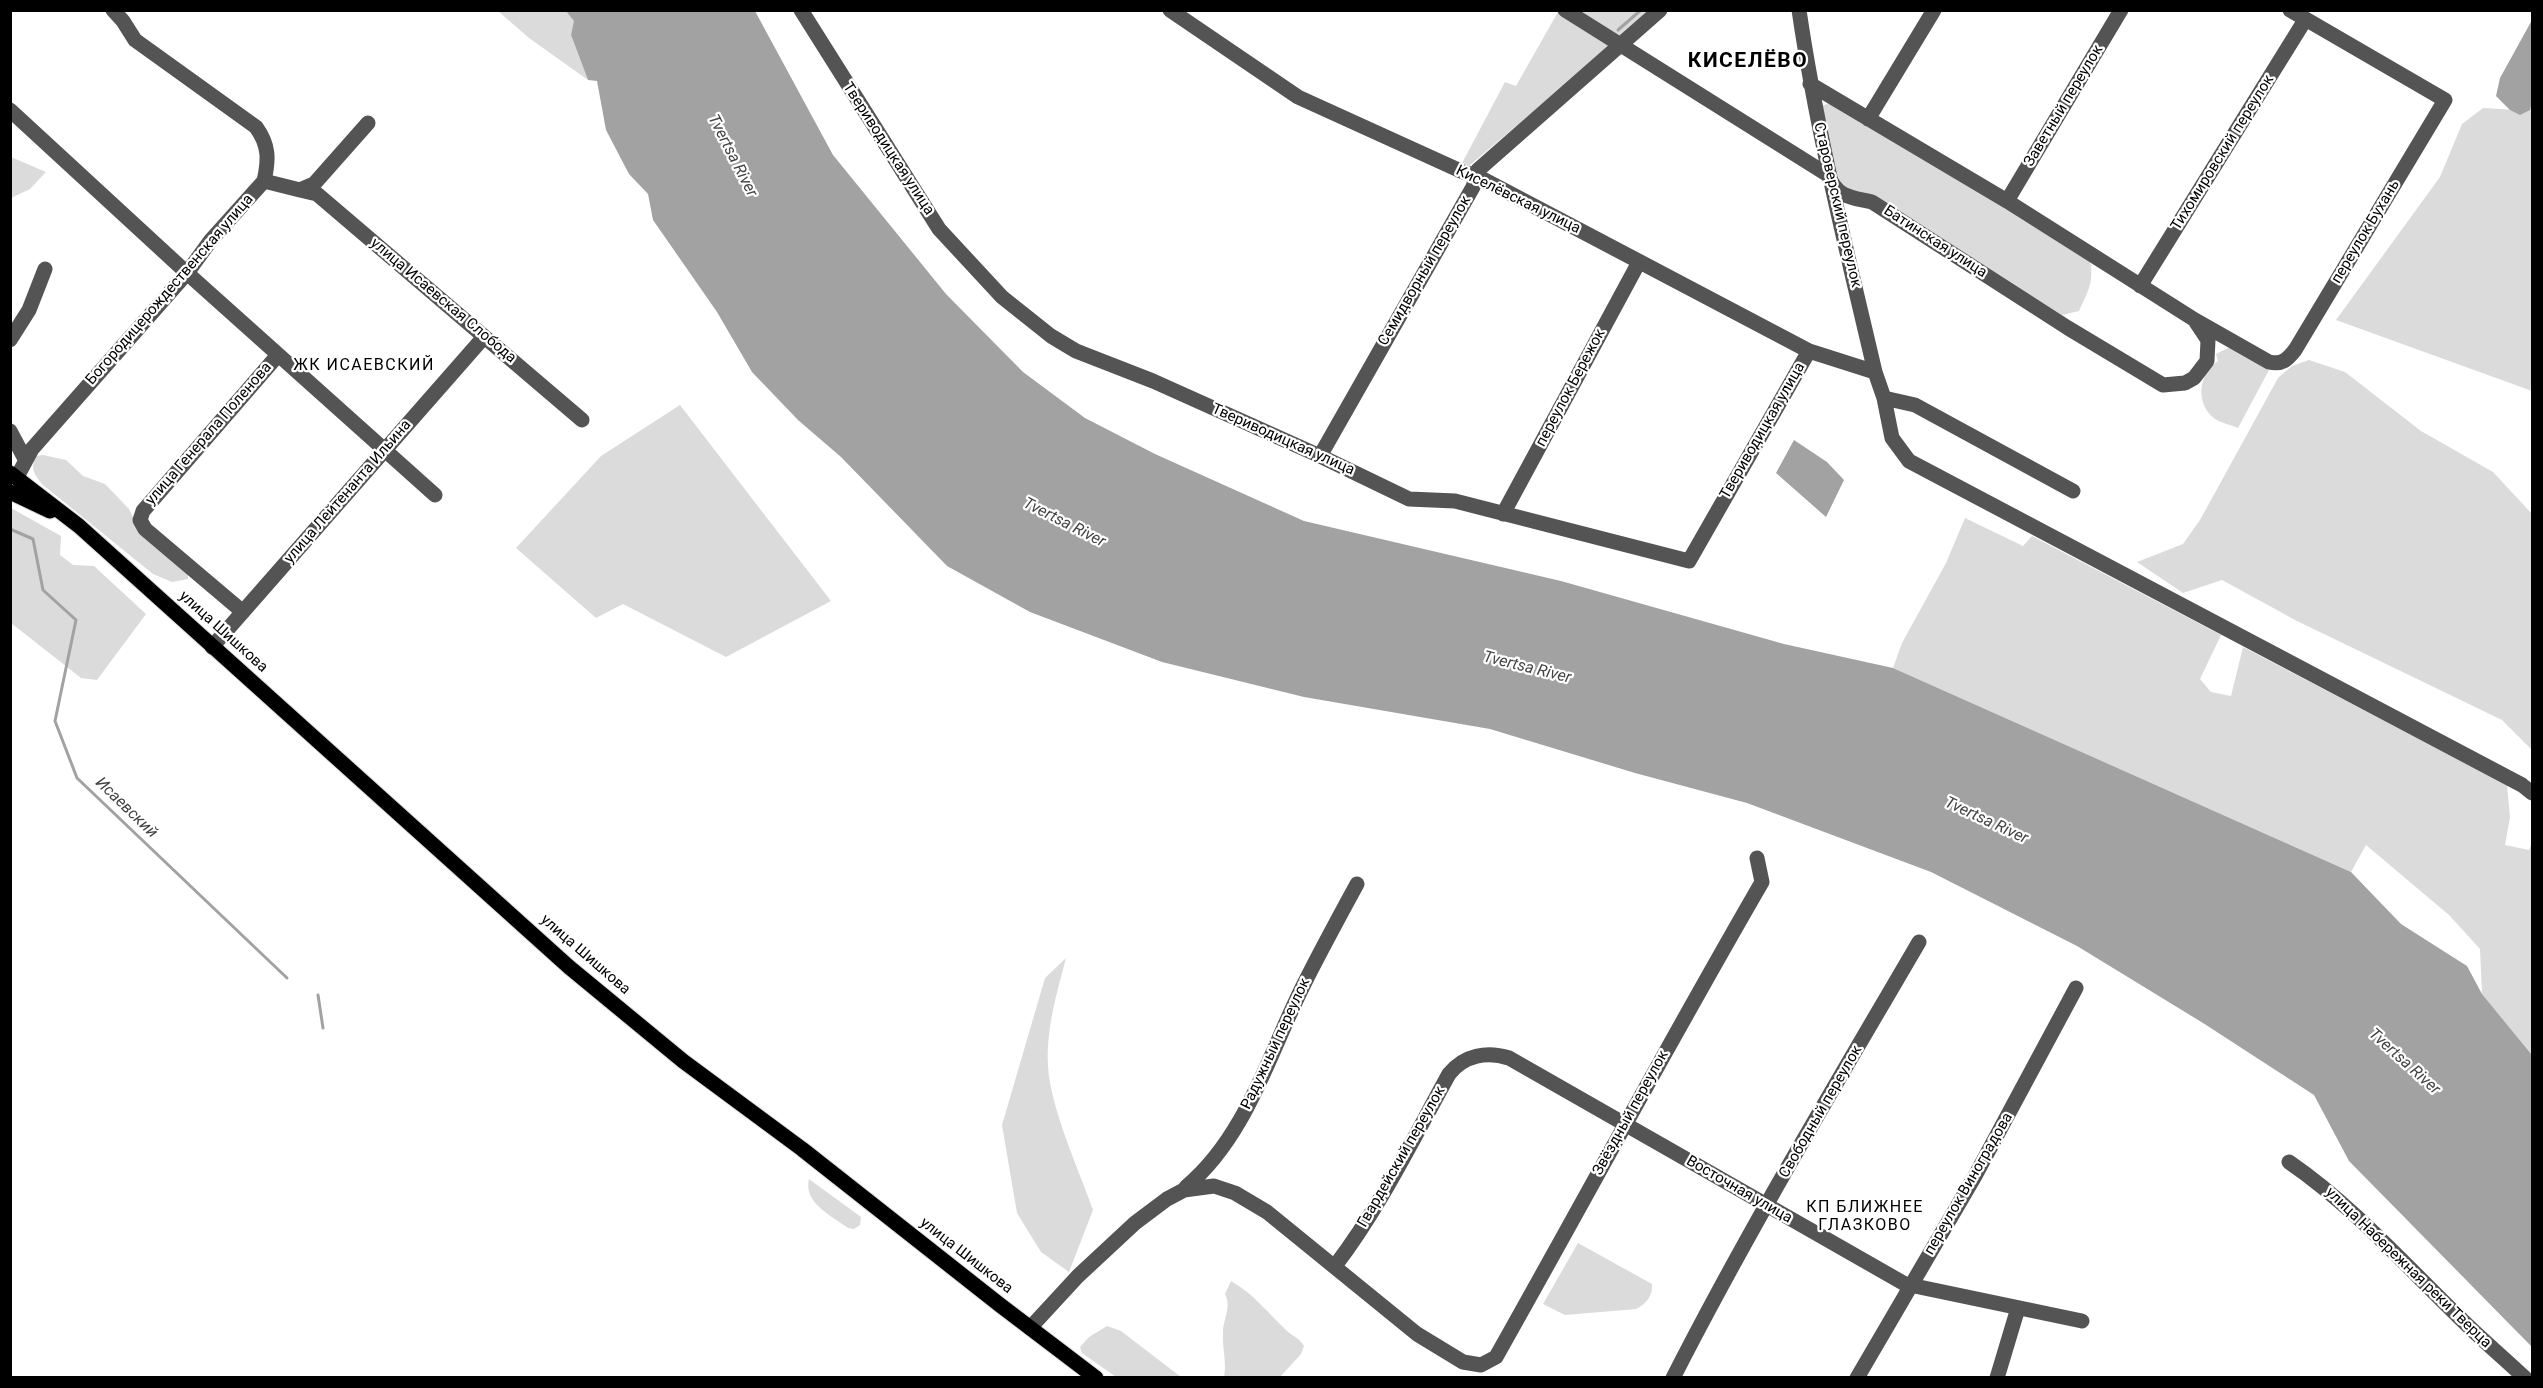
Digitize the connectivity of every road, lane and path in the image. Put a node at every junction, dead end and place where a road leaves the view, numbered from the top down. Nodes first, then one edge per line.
1 (113, 10) edge
2 (801, 10) edge
3 (1170, 10) edge
4 (1565, 10) edge
5 (1660, 10) edge
6 (1799, 10) edge
7 (1934, 10) edge
8 (2121, 10) edge
9 (2290, 10) edge
10 (2306, 20) junction
11 (1620, 44) junction
12 (1810, 84) junction
13 (10, 110) edge
14 (1868, 119) junction
15 (368, 123) dead end
16 (1475, 175) junction
17 (1828, 175) junction
18 (264, 181) junction
19 (300, 190) junction
20 (2007, 201) junction
21 (1639, 262) junction
22 (45, 269) dead end
23 (187, 273) junction
24 (2140, 286) junction
25 (2195, 320) junction
26 (484, 337) junction
27 (10, 340) edge
28 (1809, 351) junction
29 (278, 355) junction
30 (1875, 372) junction
31 (1884, 398) junction
32 (582, 420) dead end
33 (10, 431) edge
34 (385, 450) junction
35 (1320, 456) junction
36 (25, 459) junction
37 (14, 475) edge
38 (2073, 491) dead end
39 (10, 492) edge
40 (435, 495) dead end
41 (1503, 514) junction
42 (79, 526) junction
43 (243, 612) junction
44 (212, 647) junction
45 (2532, 793) edge
46 (1757, 858) dead end
47 (1357, 884) dead end
48 (1919, 942) dead end
49 (2076, 988) dead end
50 (1476, 1056) joint
51 (1626, 1125) junction
52 (2289, 1162) dead end
53 (1179, 1192) junction
54 (1766, 1206) junction
55 (1335, 1266) junction
56 (1910, 1286) junction
57 (2018, 1308) junction
58 (2082, 1321) dead end
59 (1030, 1328) junction
60 (1096, 1377) edge
61 (1672, 1377) edge
62 (1857, 1377) edge
63 (1998, 1377) edge
64 (2525, 1377) edge

1 - 18 street
2 - 35 street, Твериводицкая улица
3 - 16 street, Киселёвская улица
4 - 11 street, Батинская улица
5 - 11 street, Семидворный переулок
6 - 12 street, Староверский переулок
7 - 14 street
8 - 20 street, Заветный переулок
9 - 10 street
10 - 24 street, Тихомировский переулок
10 - 25 street, переулок Бухань
11 - 16 street, Семидворный переулок
11 - 17 street, Батинская улица
12 - 14 street
12 - 17 street, Староверский переулок
13 - 23 street
14 - 20 street
15 - 19 street
16 - 21 street, Киселёвская улица
16 - 35 street, Семидворный переулок
17 - 25 street, Батинская улица
17 - 30 street, Староверский переулок
18 - 19 street, Богородицерождественская улица
18 - 23 street, Богородицерождественская улица
19 - 26 street, улица Исаевская Слобода
20 - 24 street
21 - 28 street, Киселёвская улица
21 - 41 street, переулок Бережок
22 - 27 street
23 - 29 street
23 - 36 street, Богородицерождественская улица
24 - 25 street
26 - 32 street, улица Исаевская Слобода
26 - 34 street, улица Лейтенанта Ильина
28 - 30 street, Киселёвская улица
28 - 41 street, Твериводицкая улица
29 - 34 street
29 - 43 street, улица Генерала Поленова
30 - 31 street, Староверский переулок
31 - 38 street
31 - 45 street, Староверский переулок
33 - 36 street
34 - 40 street
34 - 43 street, улица Лейтенанта Ильина
35 - 41 street, Твериводицкая улица
36 - 37 street, Богородицерождественская улица
37 - 42 main road, улица Шишкова
39 - 42 main road, улица Шишкова
42 - 44 main road, улица Шишкова
43 - 44 street, улица Лейтенанта Ильина
44 - 59 main road, улица Шишкова
46 - 51 street, Звёздный переулок
47 - 53 street, Радужный переулок
48 - 54 street, Свободный переулок
49 - 56 street, переулок Виноградова
50 - 51 street, Восточная улица
50 - 55 street, Гвардейский переулок
51 - 54 street, Восточная улица
51 - 55 street, Звёздный переулок
52 - 64 street, улица Набережная реки Тверца
53 - 55 street
53 - 59 street, Радужный переулок
54 - 56 street, Восточная улица
54 - 61 street, Свободный переулок
56 - 57 street, Восточная улица
56 - 62 street, переулок Виноградова
57 - 58 street, Восточная улица
57 - 63 street
59 - 60 main road, улица Шишкова

